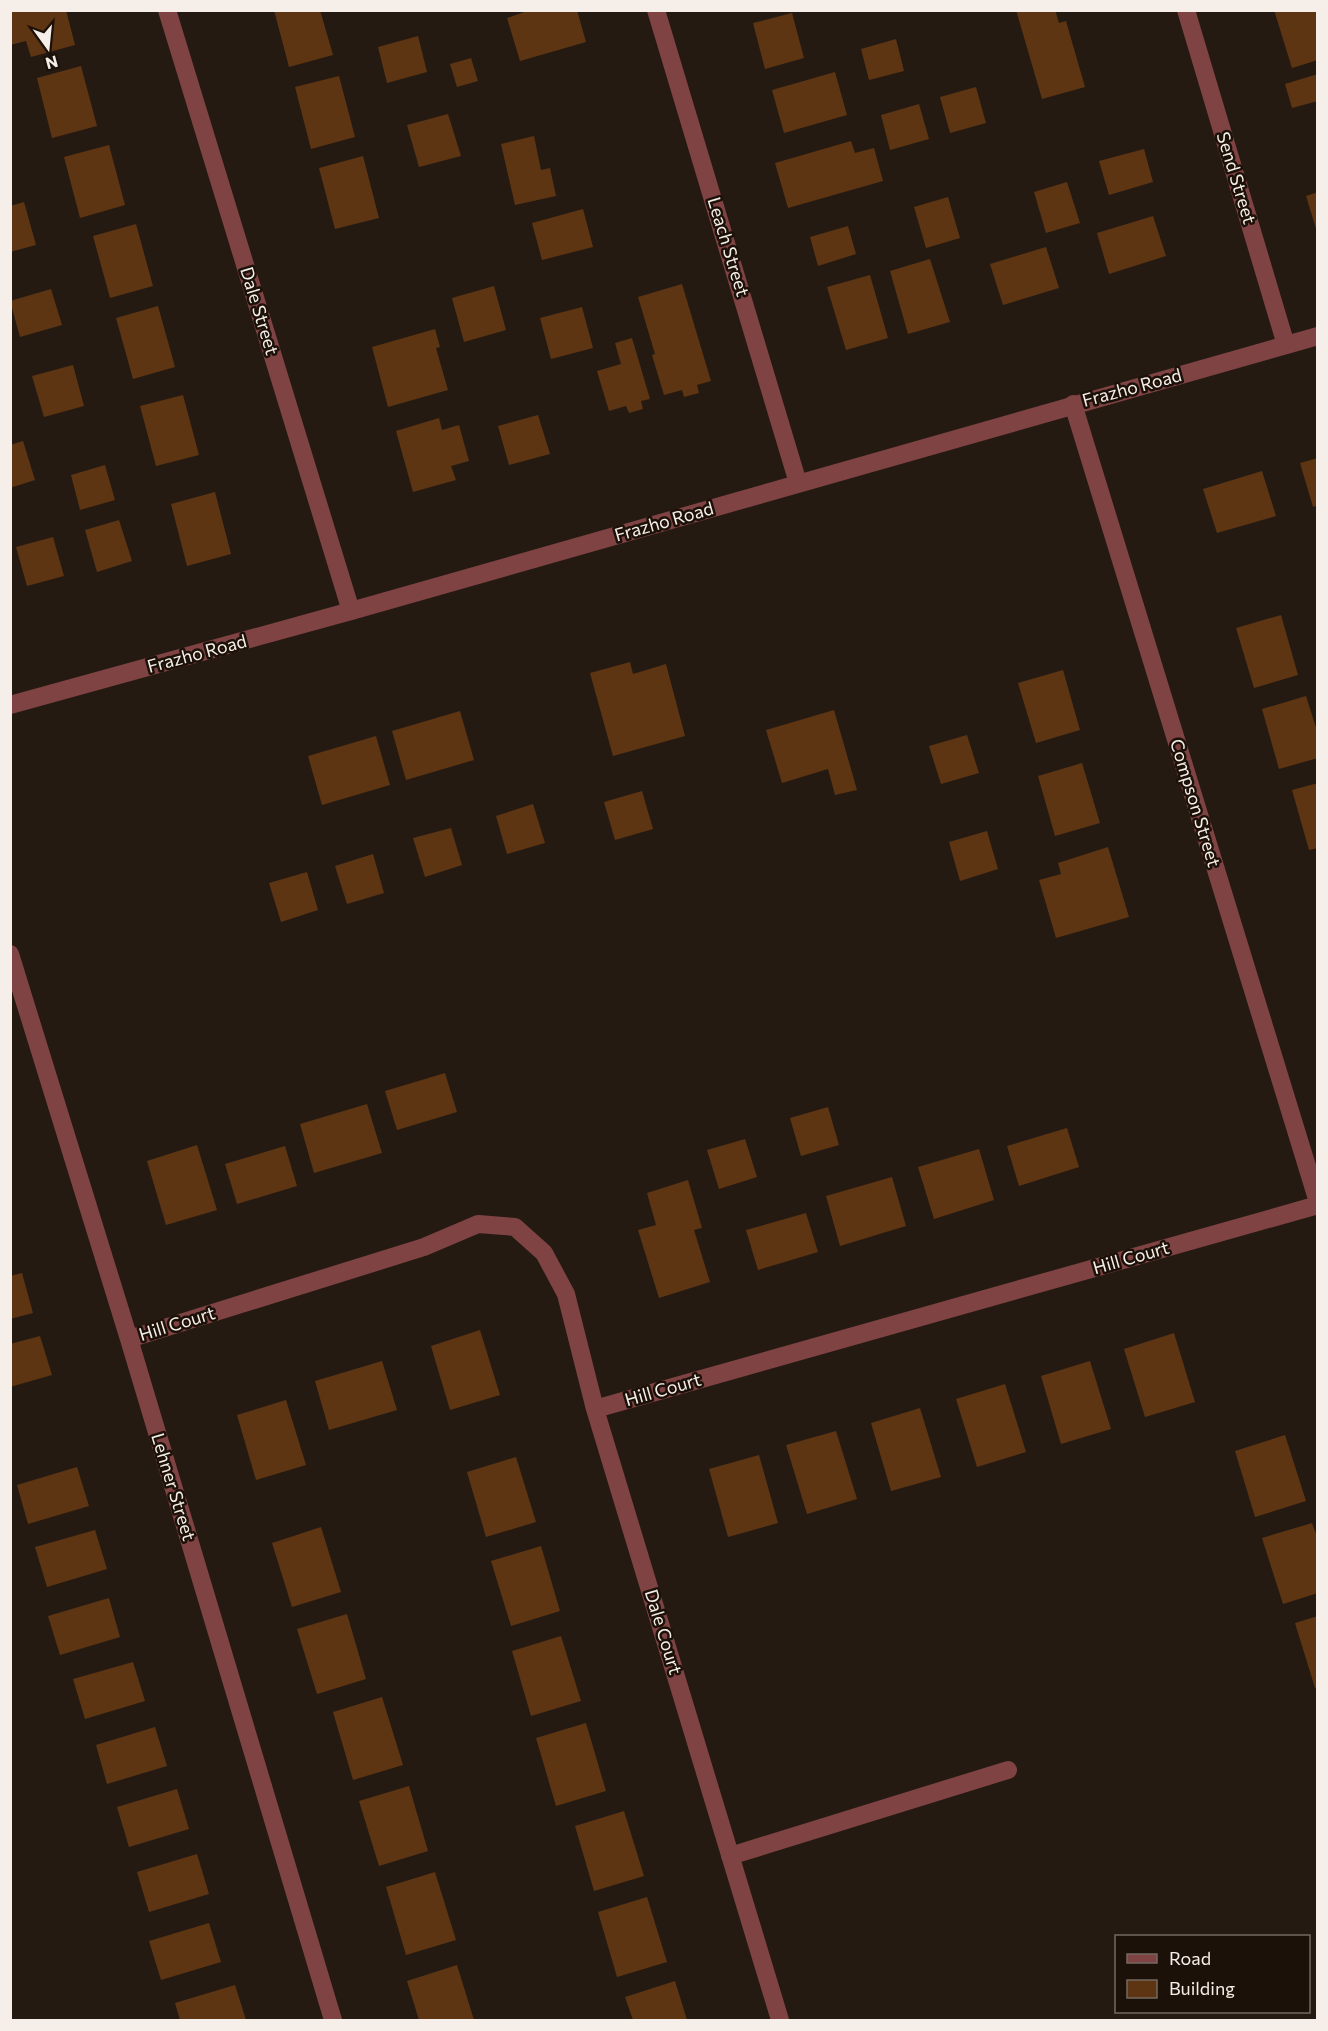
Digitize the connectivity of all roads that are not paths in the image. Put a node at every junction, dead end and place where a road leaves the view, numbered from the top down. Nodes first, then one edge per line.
1 (167, 10) edge
2 (656, 10) edge
3 (1185, 10) edge
4 (1317, 336) edge
5 (1286, 345) junction
6 (1073, 404) junction
7 (798, 483) junction
8 (351, 611) junction
9 (10, 705) edge
10 (10, 954) edge
11 (1317, 1204) edge
12 (129, 1339) junction
13 (596, 1409) junction
14 (1008, 1770) dead end
15 (730, 1856) junction
16 (333, 2020) edge
17 (780, 2020) edge

1 - 8 street, Dale Street
2 - 7 street, Leach Street
3 - 5 street, Send Street
4 - 5 street, Frazho Road
5 - 6 street, Frazho Road
6 - 7 street, Frazho Road
6 - 11 street, Compson Street
7 - 8 street, Frazho Road
8 - 9 street, Frazho Road
10 - 12 street, Lehner Street
11 - 13 street, Hill Court
12 - 13 street, Hill Court
12 - 16 street, Lehner Street
13 - 15 street, Dale Court
14 - 15 street
15 - 17 street, Dale Court

